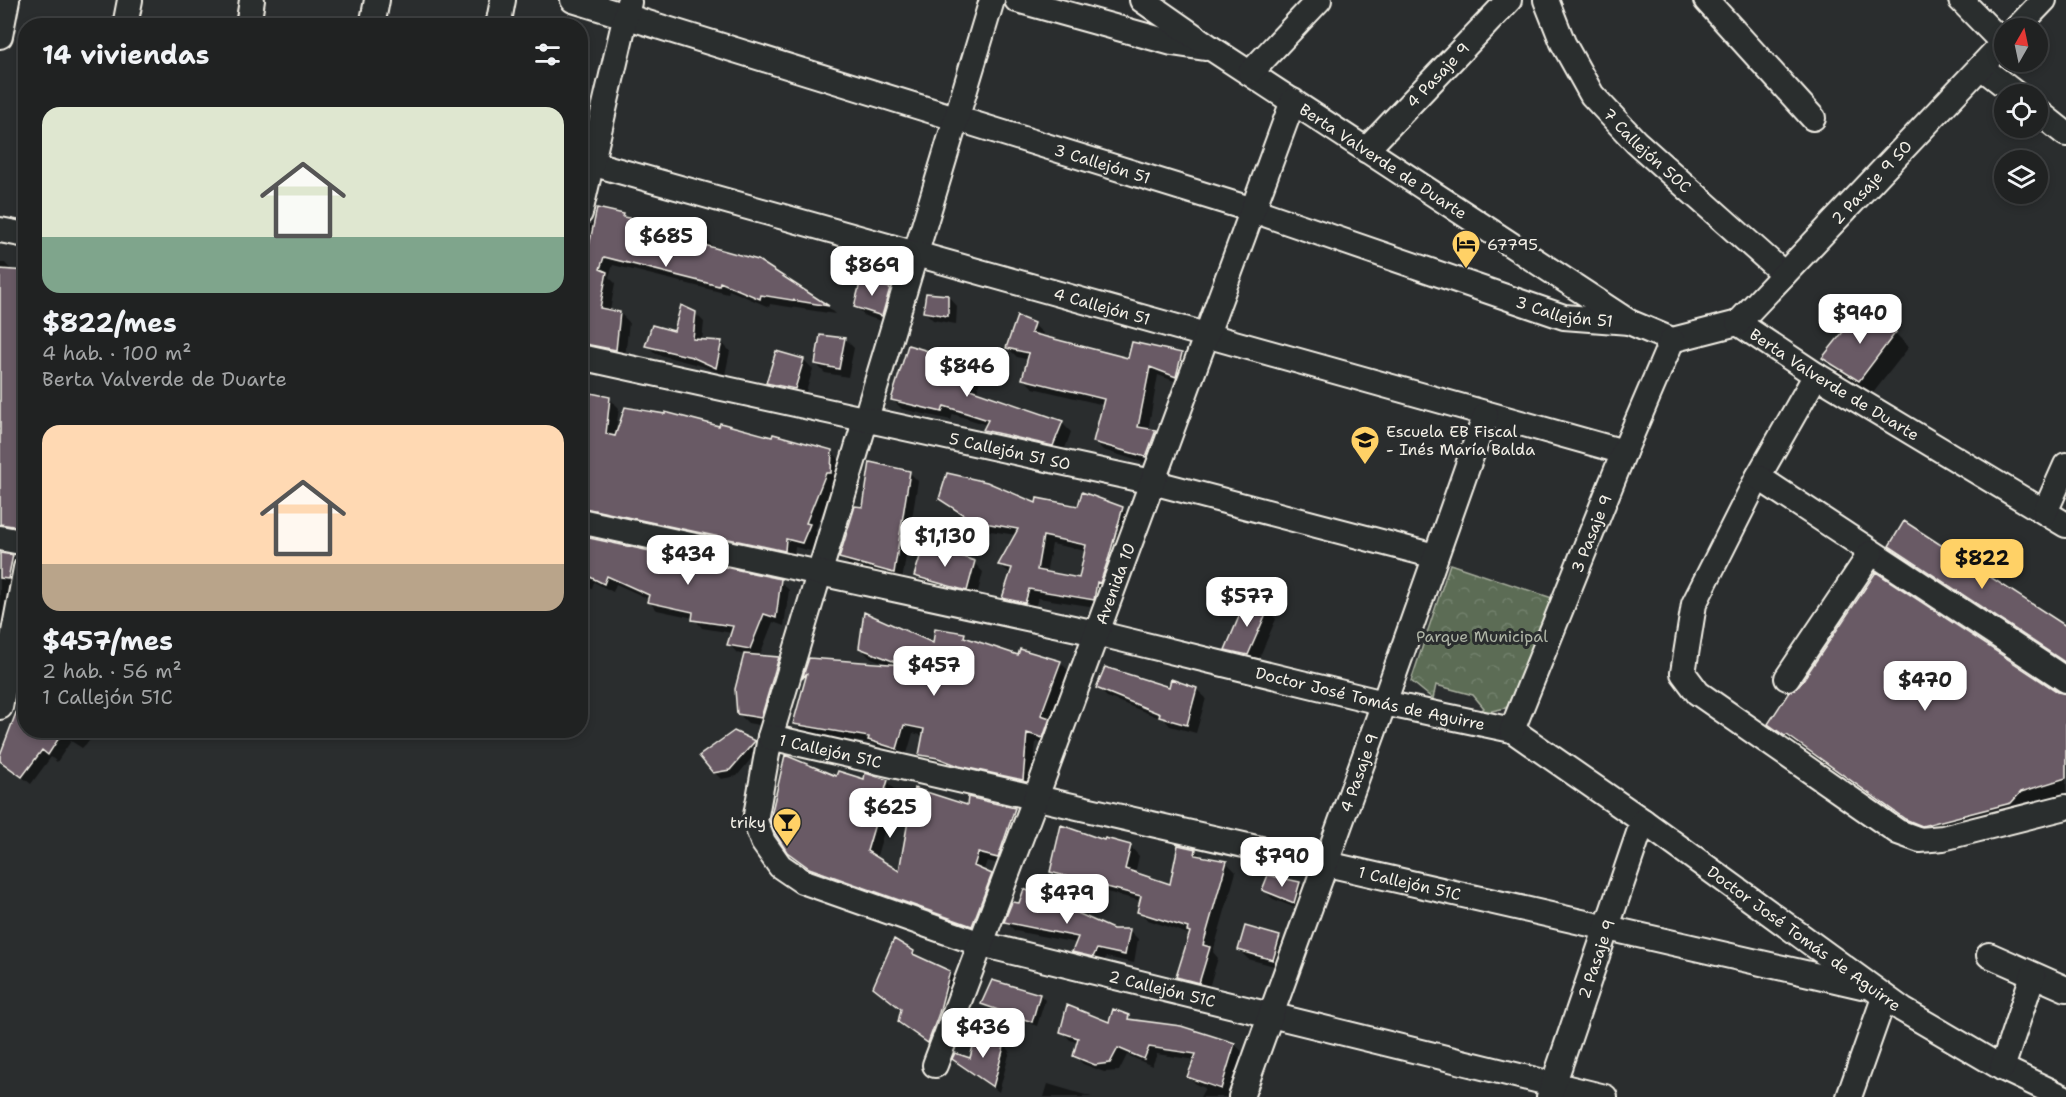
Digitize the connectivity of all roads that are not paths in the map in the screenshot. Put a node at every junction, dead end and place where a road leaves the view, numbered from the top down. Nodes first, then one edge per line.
1 (7, 0) edge
2 (130, 0) edge
3 (252, 0) edge
4 (377, 0) edge
5 (503, 0) edge
6 (573, 0) edge
7 (992, 0) edge
8 (1017, 0) edge
9 (1142, 0) edge
10 (1319, 0) edge
11 (1509, 0) edge
12 (1546, 0) edge
13 (1706, 0) edge
14 (1961, 0) edge
15 (2044, 0) edge
16 (628, 8) edge
17 (127, 18) edge
18 (249, 18) edge
19 (374, 18) edge
20 (500, 18) edge
21 (2027, 18) edge
22 (1994, 27) edge
23 (0, 36) edge
24 (1211, 48) junction
25 (1994, 53) edge
26 (1981, 67) junction
27 (1250, 73) junction
28 (2003, 84) edge
29 (1293, 101) junction
30 (956, 118) junction
31 (1813, 118) dead end
32 (2048, 120) edge
33 (2066, 134) edge
34 (1366, 150) junction
35 (588, 155) edge
36 (588, 163) edge
37 (1253, 210) junction
38 (0, 230) edge
39 (18, 233) edge
40 (915, 254) junction
41 (1784, 274) junction
42 (1629, 322) junction
43 (1738, 323) junction
44 (1205, 335) junction
45 (1672, 340) junction
46 (588, 359) edge
47 (1816, 375) junction
48 (1486, 414) junction
49 (866, 420) junction
50 (1624, 452) junction
51 (2066, 465) edge
52 (1758, 477) junction
53 (1152, 482) junction
54 (2045, 512) junction
55 (588, 523) edge
56 (2066, 525) edge
57 (0, 538) edge
58 (18, 541) edge
59 (1871, 553) junction
60 (1435, 556) junction
61 (819, 573) junction
62 (18, 611) edge
63 (1096, 633) junction
64 (1787, 678) dead end
65 (2066, 680) edge
66 (1384, 703) junction
67 (0, 707) edge
68 (1512, 730) junction
69 (770, 737) junction
70 (1036, 797) junction
71 (2066, 807) edge
72 (1643, 820) junction
73 (1326, 863) junction
74 (1607, 927) junction
75 (981, 944) junction
76 (1989, 955) dead end
77 (2033, 975) junction
78 (2066, 989) edge
79 (1879, 993) junction
80 (1270, 1015) junction
81 (935, 1065) dead end
82 (2002, 1068) junction
83 (1551, 1091) edge
84 (1241, 1097) edge
85 (1605, 1097) edge
86 (1849, 1097) edge
87 (2063, 1097) edge

1 - 23 street
2 - 17 street
3 - 18 street
4 - 19 street
5 - 20 street
6 - 16 street, 3 Callejón 51
7 - 30 street
8 - 24 street
9 - 24 street, Berta Valverde de Duarte
10 - 27 street
11 - 34 street, 4 Pasaje 9
12 - 41 street, 7 Callejón 50C
13 - 31 street
14 - 22 street
15 - 21 street, 2 Pasaje 9 SO
16 - 30 street, 3 Callejón 51
16 - 35 street
24 - 27 street, Berta Valverde de Duarte
25 - 26 street, 2 Pasaje 9 SO
26 - 28 street
26 - 41 street, 2 Pasaje 9 SO
27 - 29 street, Berta Valverde de Duarte
29 - 34 street, Berta Valverde de Duarte
29 - 37 street, Avenida 10
30 - 37 street, 3 Callejón 51
30 - 40 street
32 - 33 street
34 - 42 street, Berta Valverde de Duarte
36 - 40 street, 4 Callejón 51
37 - 42 street, 3 Callejón 51
37 - 44 street, Avenida 10
38 - 39 street
40 - 44 street, 4 Callejón 51
40 - 49 street
41 - 43 street, 2 Pasaje 9 SO
42 - 45 street, Berta Valverde de Duarte
43 - 45 street, Berta Valverde de Duarte
43 - 47 street, Berta Valverde de Duarte
44 - 48 street, 4 Callejón 51
44 - 53 street, Avenida 10
45 - 50 street, 3 Pasaje 9
46 - 49 street, 5 Callejón 51 SO
47 - 52 street
47 - 54 street, Berta Valverde de Duarte
48 - 50 street, 4 Callejón 51
48 - 60 street, 4 Pasaje 9
49 - 53 street, 5 Callejón 51 SO
49 - 61 street
50 - 68 street, 3 Pasaje 9
51 - 54 street
52 - 59 street
52 - 71 street
53 - 60 street, 5 Callejón 51 SO
53 - 63 street, Avenida 10
54 - 56 street, Berta Valverde de Duarte
55 - 61 street, Doctor José Tomás de Aguirre
57 - 58 street
59 - 64 street
59 - 65 street
60 - 66 street, 4 Pasaje 9
61 - 63 street, Doctor José Tomás de Aguirre
61 - 69 street
62 - 67 street
63 - 66 street, Doctor José Tomás de Aguirre
63 - 70 street, Avenida 10
66 - 68 street, Doctor José Tomás de Aguirre
66 - 73 street, 4 Pasaje 9
68 - 72 street, Doctor José Tomás de Aguirre
69 - 70 street, 1 Callejón 51C
69 - 75 street, 2 Callejón 51C
70 - 73 street, 1 Callejón 51C
70 - 75 street, Avenida 10
72 - 74 street, 2 Pasaje 9
72 - 79 street, Doctor José Tomás de Aguirre
73 - 74 street, 1 Callejón 51C
73 - 80 street, 4 Pasaje 9
74 - 79 street, 1 Callejón 51C
74 - 83 street, 2 Pasaje 9
75 - 80 street, 2 Callejón 51C
75 - 81 street, Avenida 10
76 - 77 street
77 - 78 street
77 - 82 street
79 - 82 street, Doctor José Tomás de Aguirre
79 - 86 street
80 - 83 street, 2 Callejón 51C
80 - 84 street, 4 Pasaje 9
82 - 87 street, Doctor José Tomás de Aguirre
83 - 85 street, 2 Callejón 51C

